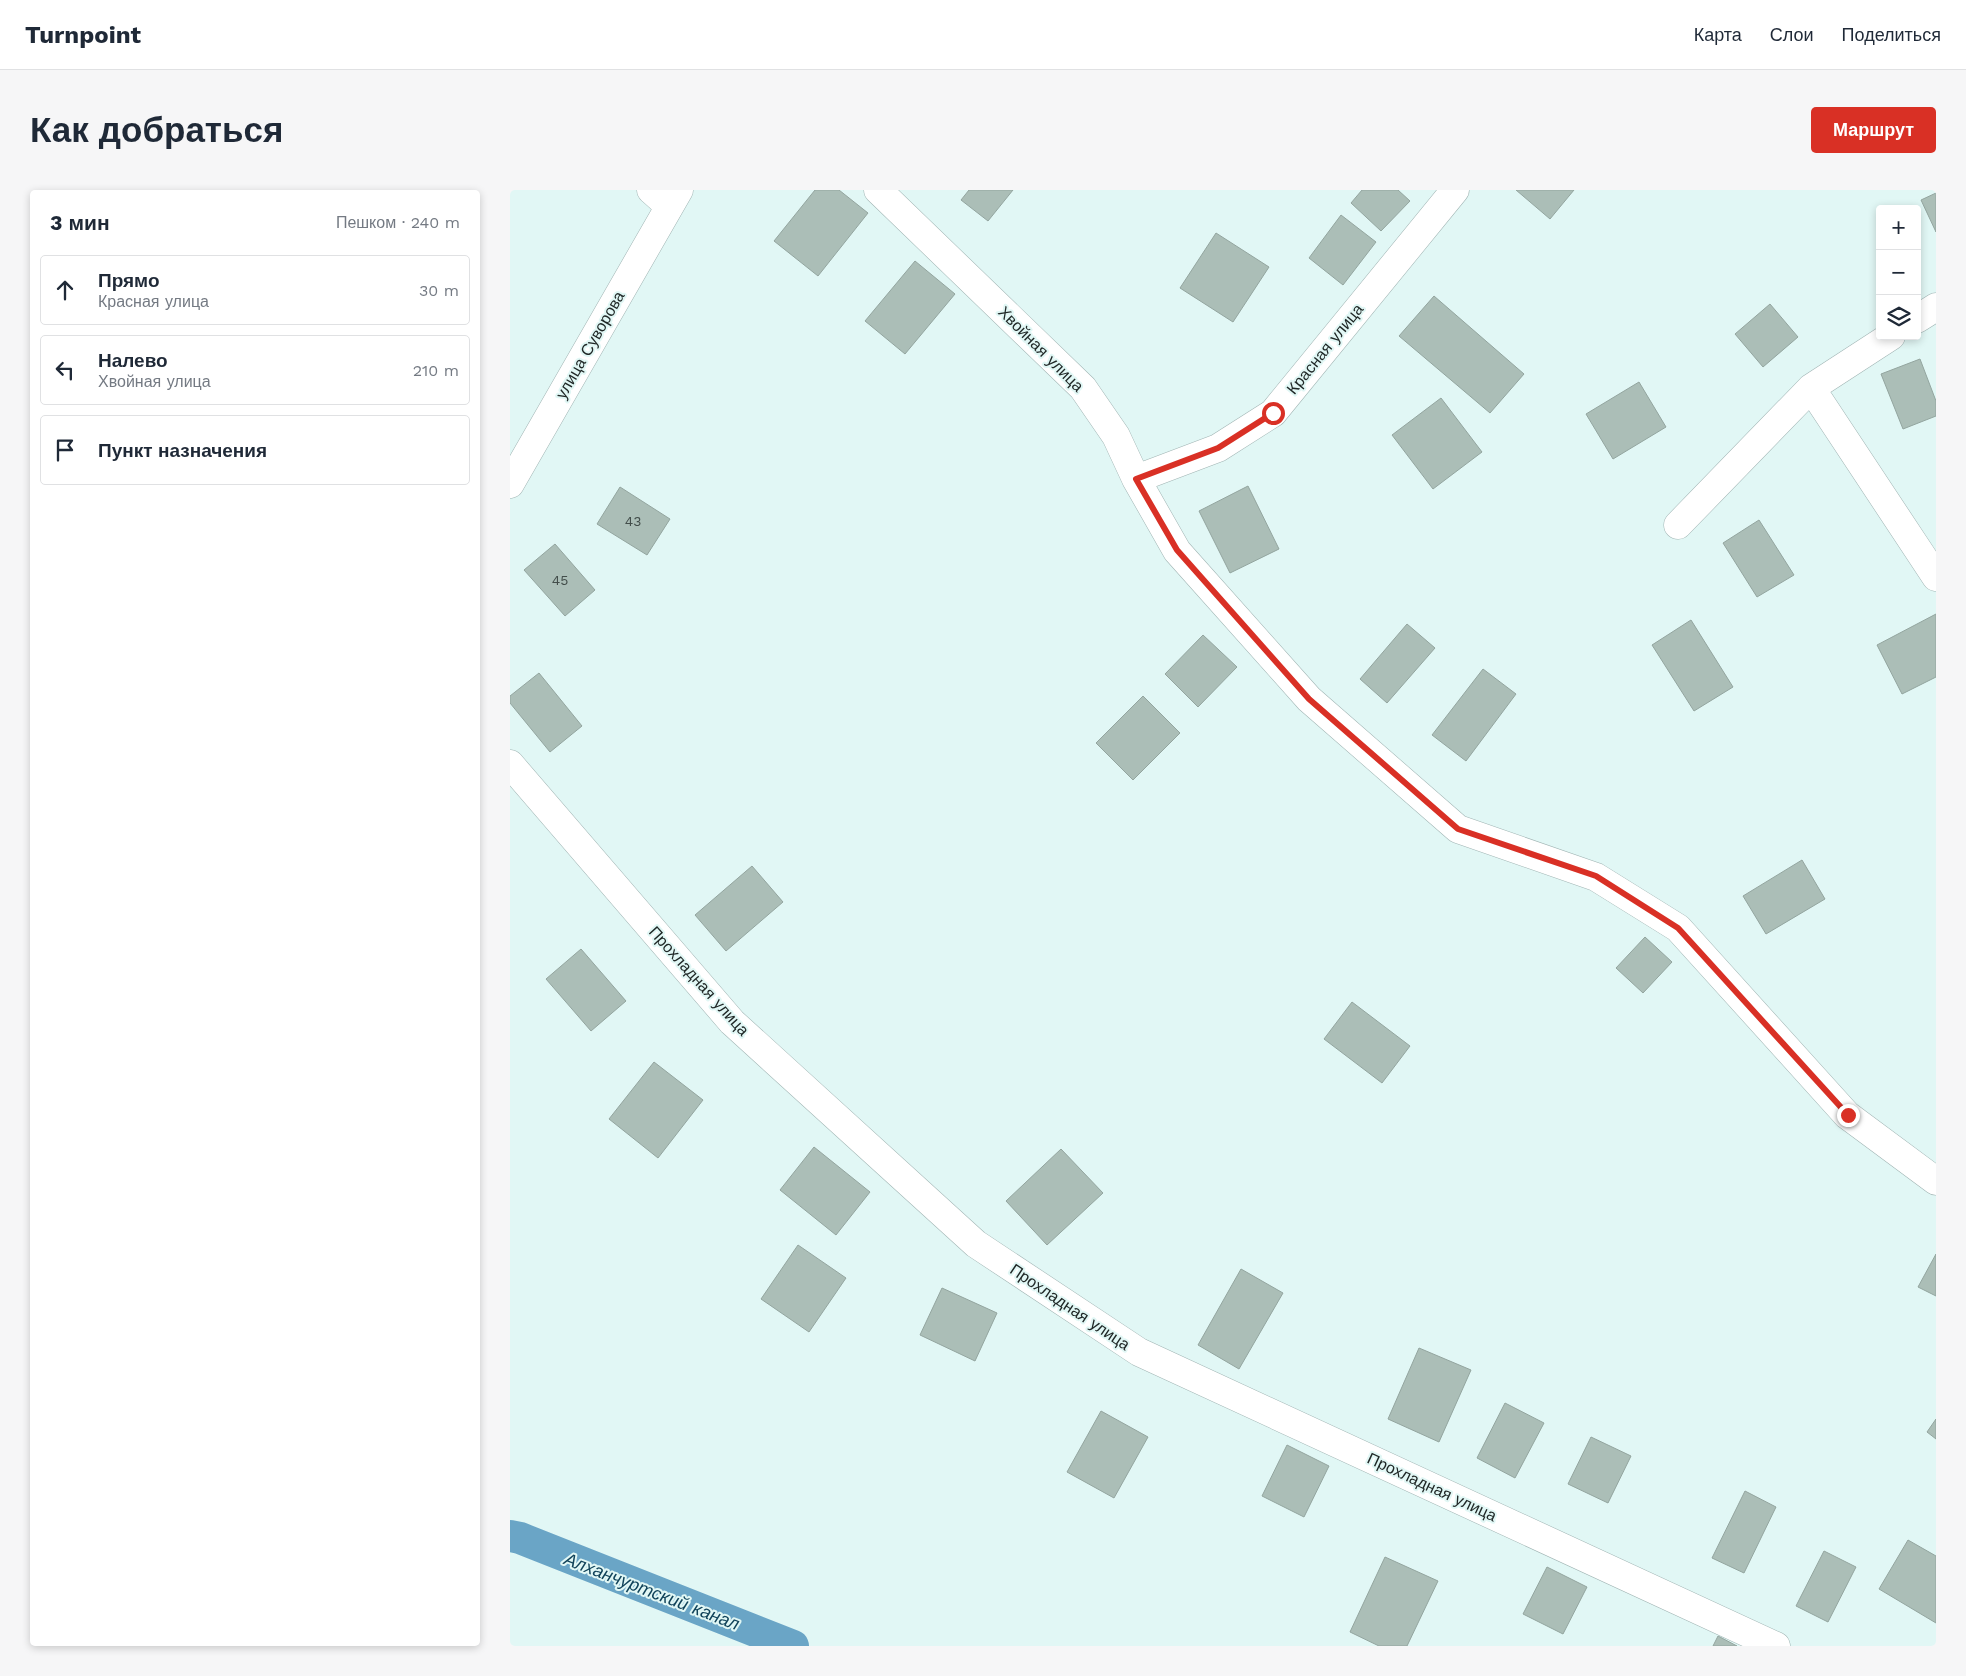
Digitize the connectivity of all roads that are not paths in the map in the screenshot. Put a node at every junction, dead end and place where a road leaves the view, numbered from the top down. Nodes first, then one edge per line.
1 (878, 190) edge
2 (1456, 190) edge
3 (666, 195) edge
4 (1936, 307) edge
5 (1921, 316) edge
6 (1885, 340) edge
7 (1811, 388) junction
8 (1136, 479) junction
9 (510, 484) edge
10 (1678, 525) dead end
11 (1936, 576) edge
12 (510, 764) edge
13 (1936, 1181) edge
14 (1776, 1646) edge

1 - 8 street, Хвойная улица
2 - 8 street, Красная улица
3 - 9 street, улица Суворова
4 - 5 street
6 - 7 street
7 - 10 street
7 - 11 street
8 - 13 street, Хвойная улица
12 - 14 street, Прохладная улица

